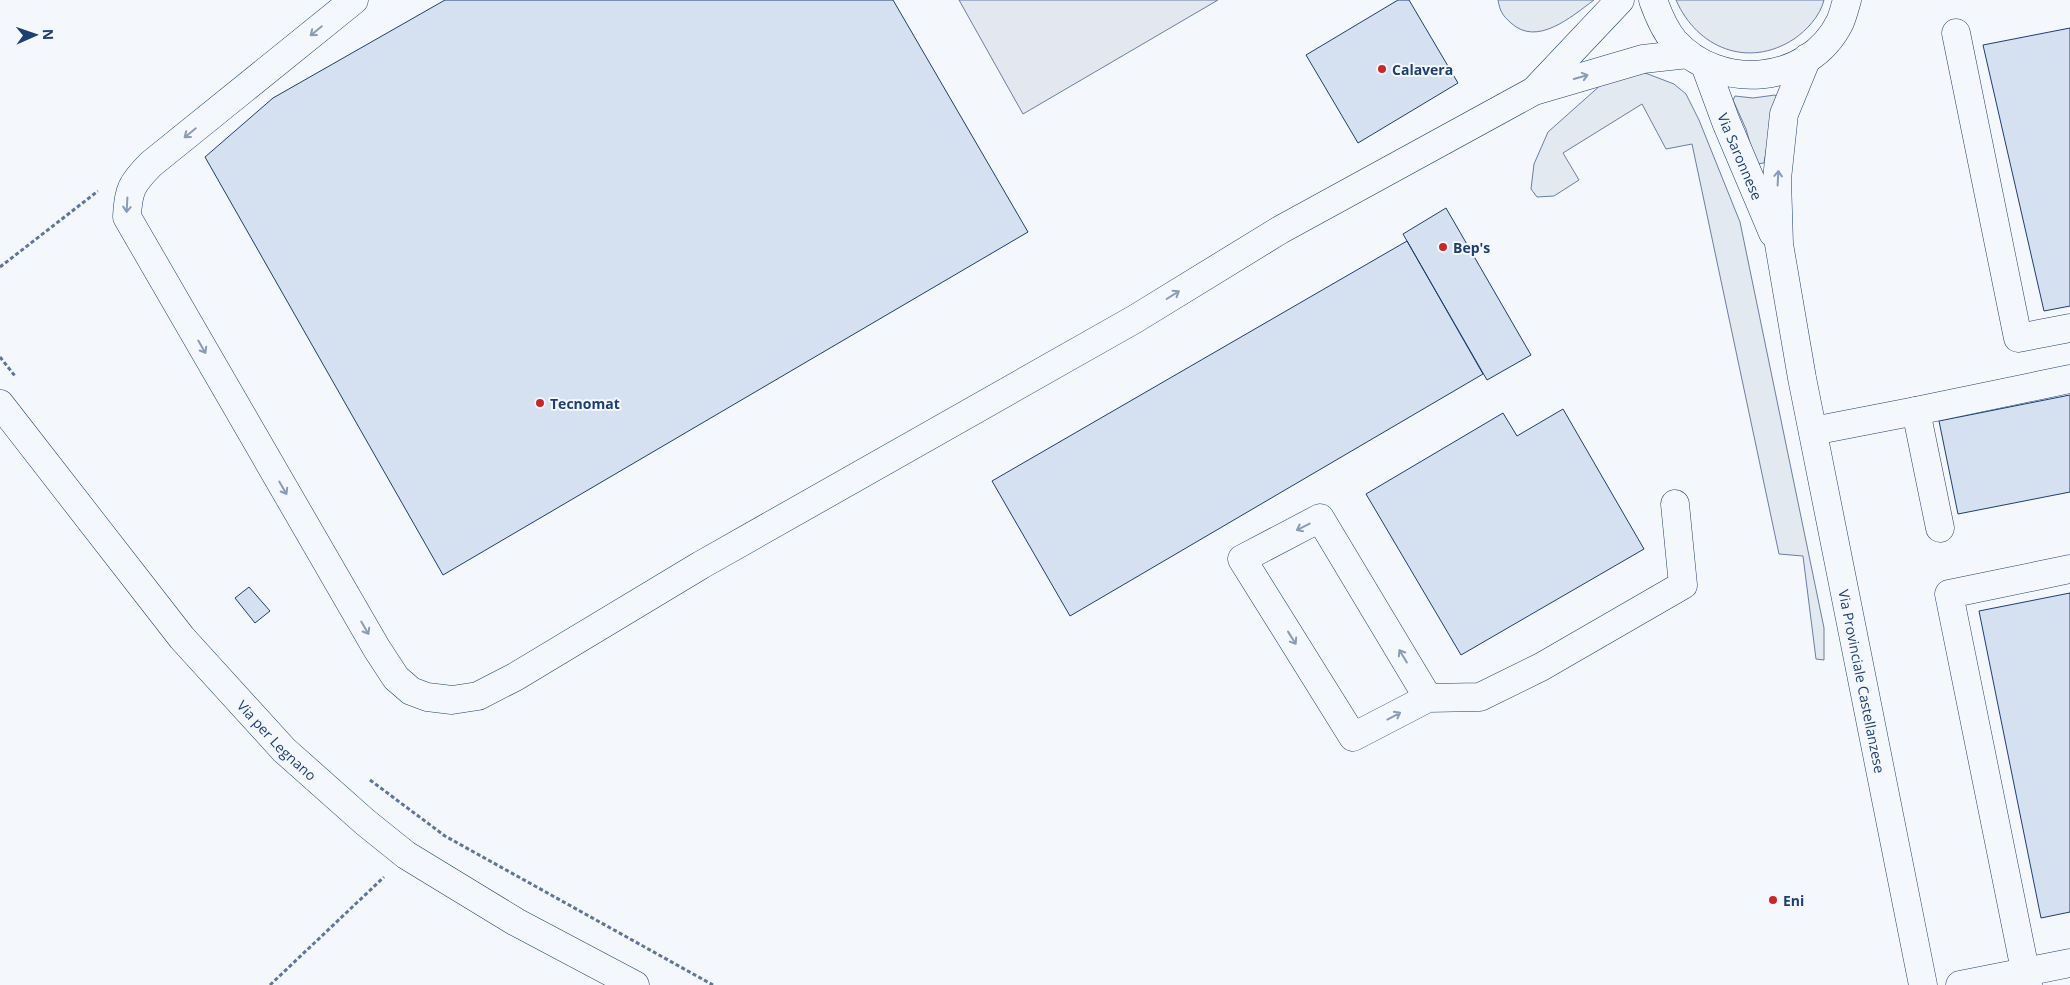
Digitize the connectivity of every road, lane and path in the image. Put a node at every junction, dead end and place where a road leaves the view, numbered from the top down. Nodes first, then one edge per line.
1 (354, 0) edge
2 (1620, 0) edge
3 (1653, 0) edge
4 (1868, 0) edge
5 (1843, 11) edge
6 (1956, 33) dead end
7 (1807, 58) junction
8 (1697, 60) junction
9 (1534, 90) junction
10 (1779, 244) junction
11 (2070, 328) edge
12 (0, 357) edge
13 (1802, 378) joint
14 (2070, 379) edge
15 (18, 380) dead end
16 (0, 404) edge
17 (1916, 411) junction
18 (1813, 431) junction
19 (1675, 504) dead end
20 (1940, 528) dead end
21 (2070, 570) edge
22 (1428, 698) junction
23 (368, 779) dead end
24 (406, 856) junction
25 (2070, 964) edge
26 (2026, 978) edge
27 (270, 985) edge
28 (636, 985) edge
29 (713, 985) edge
30 (1923, 985) edge
31 (1960, 985) edge

1 -> 9 main road
2 - 9 main road
3 - 8 main road
4 - 5 main road
5 - 7 main road
6 - 11 main road
7 - 8 main road
10 -> 7 main road, Via Saronnese
9 -> 8 main road
8 - 10 main road, Via Saronnese
10 - 13 main road, Via Saronnese
12 - 15 path
13 - 18 main road, Via Provinciale Castellanzese
14 - 17 main road
16 - 24 main road, Via per Legnano
17 - 18 main road
17 - 20 main road
18 - 30 main road, Via Provinciale Castellanzese
19 - 22 main road
21 - 26 main road
22 -> 22 main road
23 - 29 path
24 - 27 path
24 - 28 main road, Via per Legnano
25 - 26 main road
26 - 31 main road

